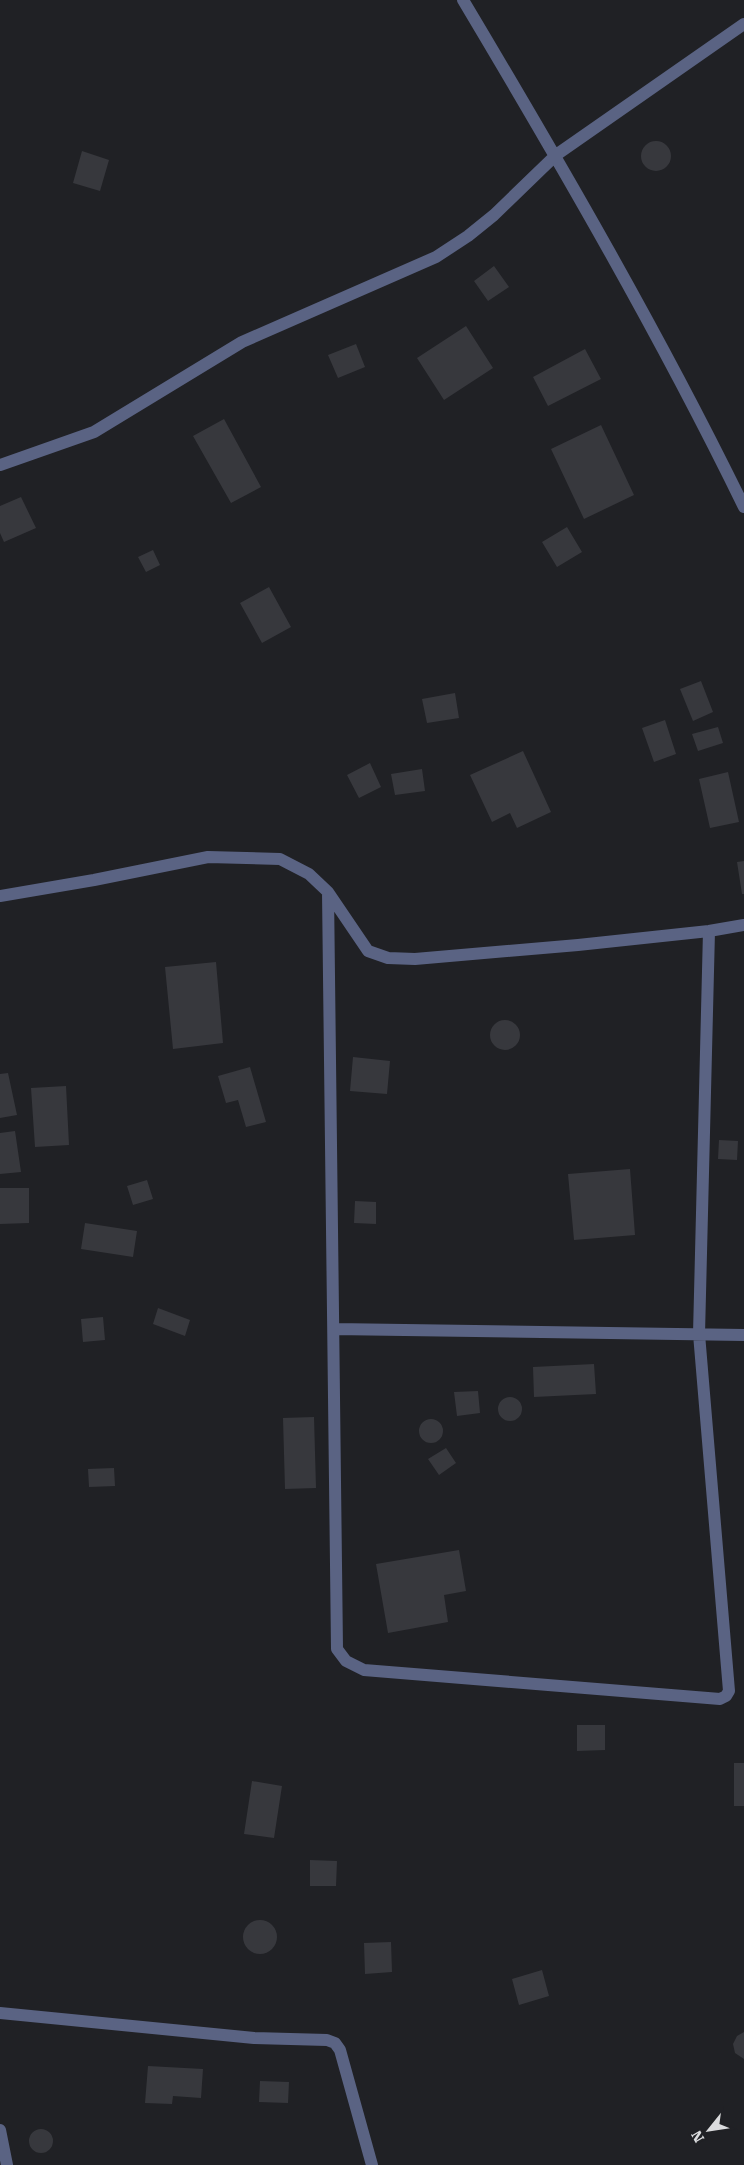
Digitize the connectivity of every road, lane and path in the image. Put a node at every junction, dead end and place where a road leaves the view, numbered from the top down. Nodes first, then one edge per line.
1 (463, 0) edge
2 (744, 24) edge
3 (556, 155) junction
4 (0, 465) edge
5 (744, 507) edge
6 (328, 892) junction
7 (0, 896) edge
8 (744, 925) edge
9 (709, 931) junction
10 (334, 1329) junction
11 (699, 1334) junction
12 (744, 1335) edge
13 (0, 2013) edge
14 (0, 2130) edge
15 (7, 2165) edge
16 (372, 2165) edge

1 - 3 street
2 - 3 street
3 - 4 street
3 - 5 street
6 - 7 street
6 - 9 street
6 - 10 street
8 - 9 street
9 - 11 street
10 - 11 street
10 - 11 street
11 - 12 street
13 - 16 street
14 - 15 street

